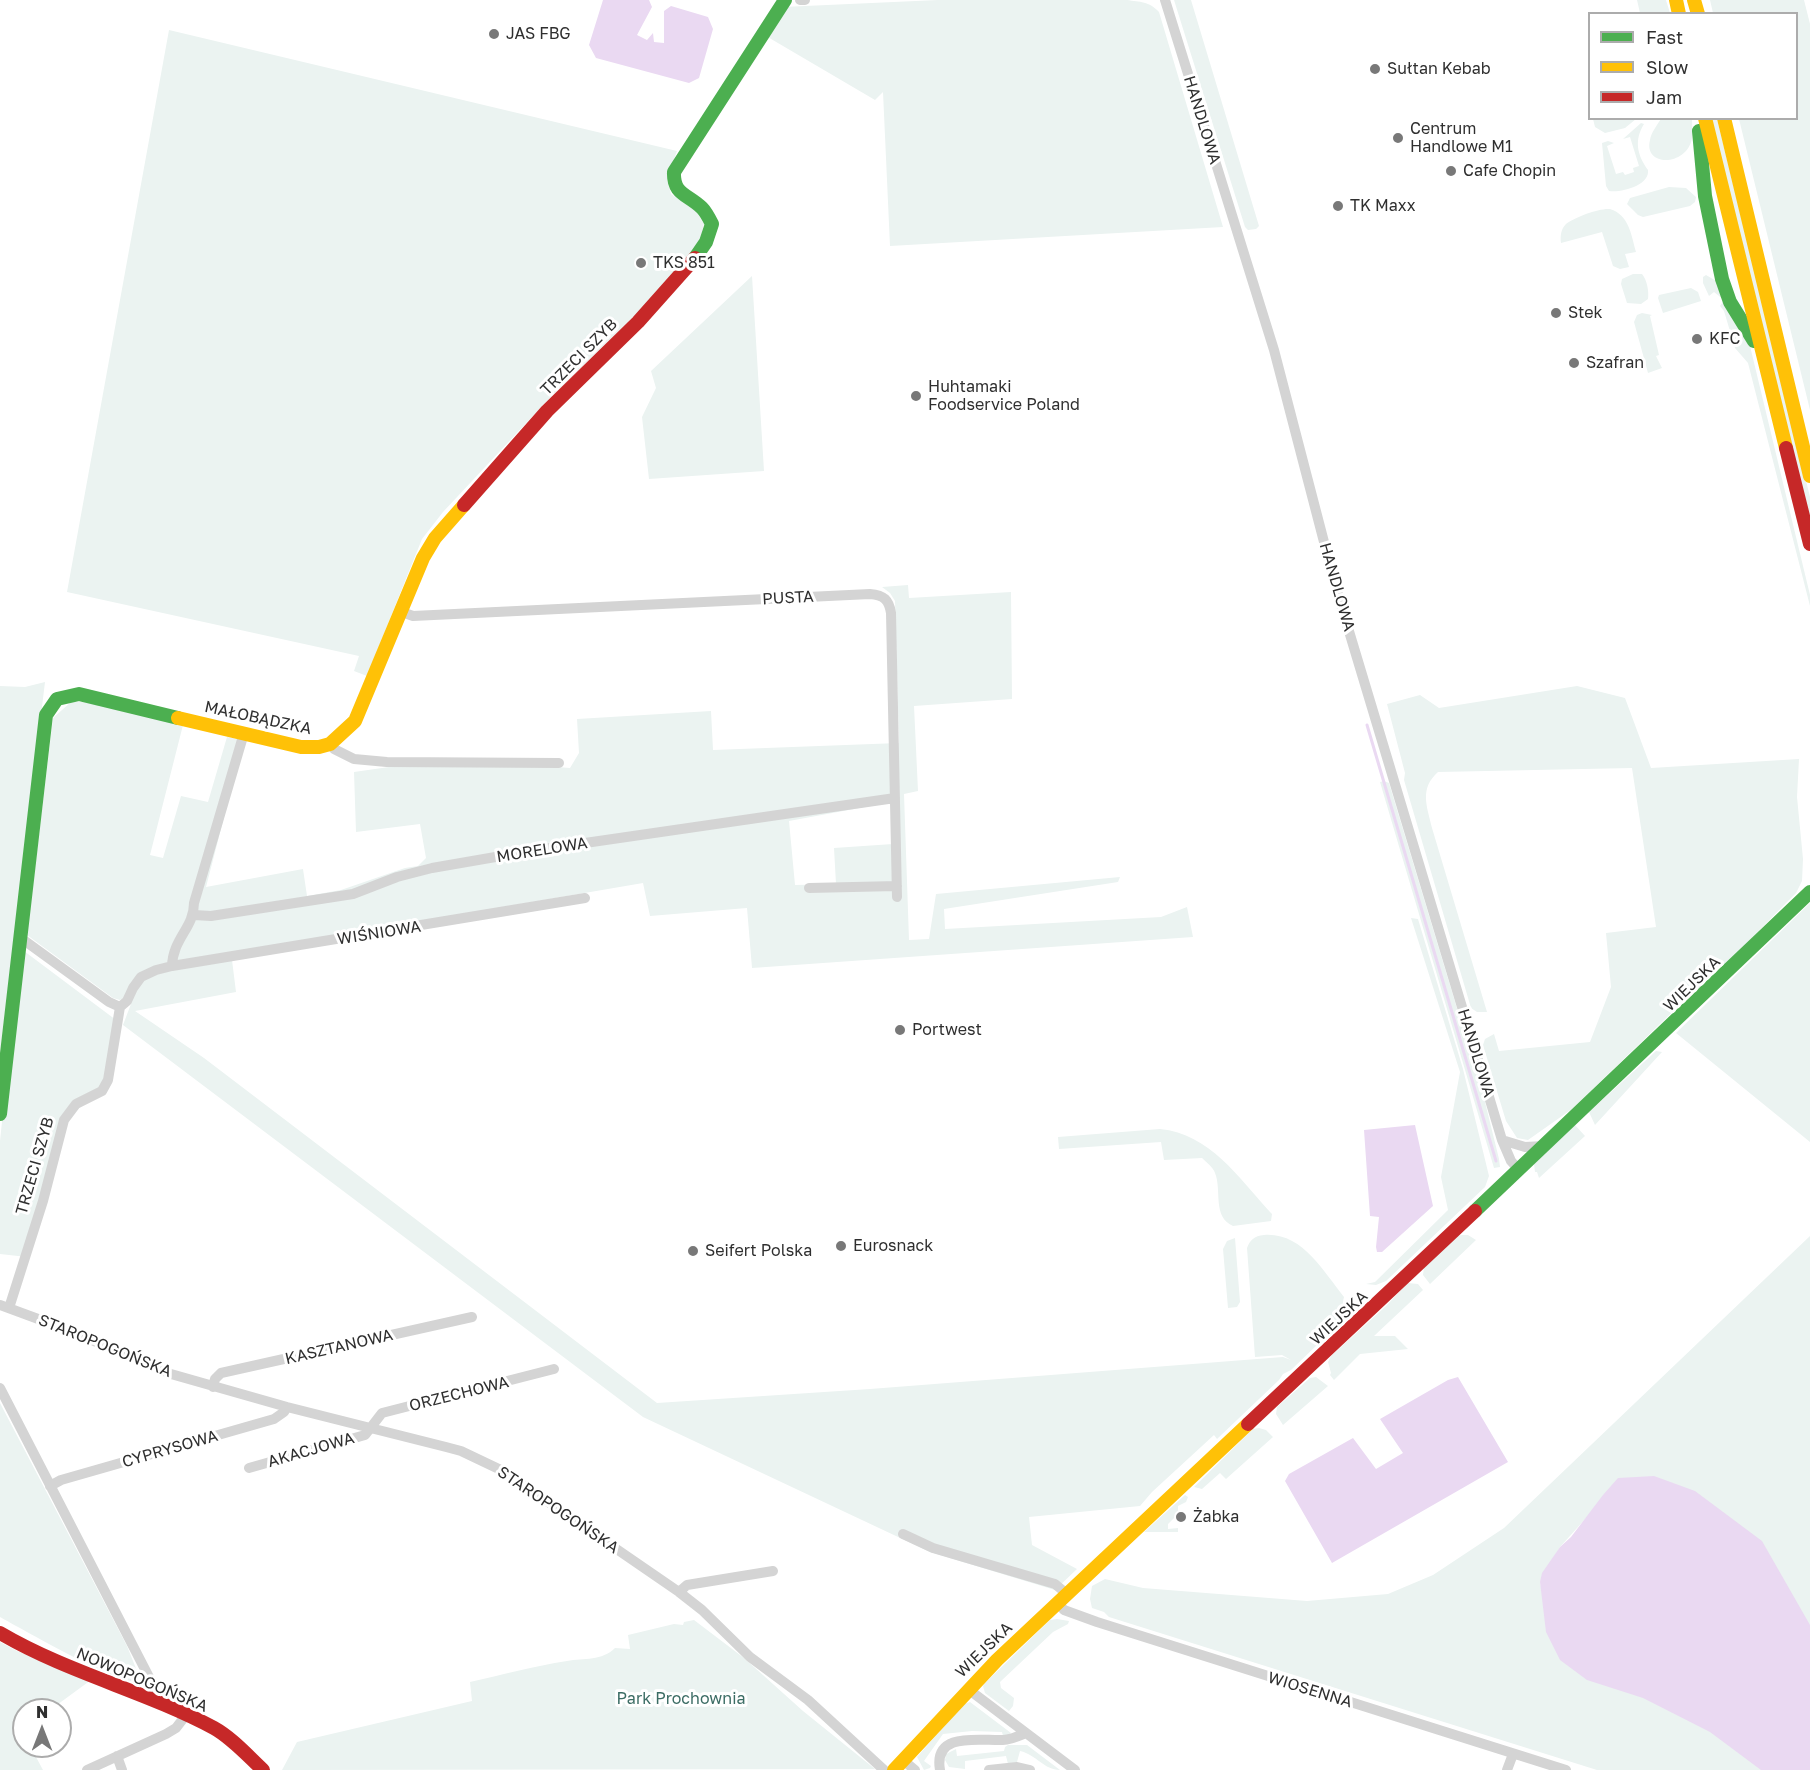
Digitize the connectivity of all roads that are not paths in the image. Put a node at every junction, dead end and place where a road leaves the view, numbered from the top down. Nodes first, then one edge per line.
1 (785, 0) edge
2 (800, 0) edge
3 (805, 0) edge
4 (1165, 0) edge
5 (1696, 120) edge
6 (1705, 120) edge
7 (1724, 120) edge
8 (1765, 363) junction
9 (1810, 476) edge
10 (1810, 544) edge
11 (402, 612) junction
12 (243, 733) junction
13 (330, 744) junction
14 (559, 763) dead end
15 (895, 798) junction
16 (809, 888) dead end
17 (1810, 892) edge
18 (585, 898) dead end
19 (194, 915) junction
20 (21, 939) junction
21 (172, 966) junction
22 (120, 1007) junction
23 (0, 1114) edge
24 (1502, 1140) junction
25 (1544, 1146) junction
26 (1519, 1170) junction
27 (5, 1306) edge
28 (472, 1317) dead end
29 (554, 1369) dead end
30 (213, 1387) junction
31 (0, 1388) edge
32 (287, 1407) junction
33 (371, 1429) junction
34 (249, 1468) dead end
35 (50, 1486) junction
36 (903, 1534) dead end
37 (773, 1571) dead end
38 (679, 1592) junction
39 (1062, 1598) junction
40 (0, 1633) edge
41 (968, 1689) junction
42 (148, 1698) junction
43 (186, 1715) junction
44 (1026, 1733) junction
45 (1513, 1754) junction
46 (117, 1756) junction
47 (899, 1765) edge
48 (87, 1770) edge
49 (122, 1770) edge
50 (263, 1770) edge
51 (884, 1770) edge
52 (915, 1770) edge
53 (940, 1770) edge
54 (989, 1770) edge
55 (1030, 1770) edge
56 (1075, 1770) edge
57 (1507, 1770) edge
58 (1566, 1770) edge

1 - 11 street, TRZECI SZYB
2 - 3 street
4 - 24 street, HANDLOWA
5 - 8 street
6 - 8 street
7 - 9 street
8 - 10 street
11 - 13 street, TRZECI SZYB
11 - 15 street, PUSTA
12 - 13 street, MAŁOBĄDZKA
12 - 19 street
12 - 20 street, MAŁOBĄDZKA
13 - 14 street, MAŁOBĄDZKA
15 - 16 street, PUSTA
15 - 19 street, MORELOWA
17 - 25 street, WIEJSKA
18 - 21 street, WIŚNIOWA
19 - 21 street
20 - 22 street
20 - 23 street
21 - 22 street, TRZECI SZYB
22 - 27 street, TRZECI SZYB
24 - 25 street
24 - 26 street, HANDLOWA
25 - 26 street, WIEJSKA
26 - 39 street, WIEJSKA
27 - 30 street, STAROPOGOŃSKA
28 - 30 street, KASZTANOWA
29 - 33 street, ORZECHOWA
30 - 32 street, STAROPOGOŃSKA
31 - 35 street
32 - 33 street, STAROPOGOŃSKA
32 - 35 street, CYPRYSOWA
33 - 34 street, AKACJOWA
33 - 38 street, STAROPOGOŃSKA
35 - 42 street
36 - 39 street, WIOSENNA
37 - 38 street
38 - 51 street, STAROPOGOŃSKA
39 - 41 street, WIEJSKA
39 - 45 street, WIOSENNA
40 - 42 street, NOWOPOGOŃSKA
41 - 44 street
41 - 47 street, WIEJSKA
42 - 43 street, NOWOPOGOŃSKA
43 - 46 street
43 - 50 street, NOWOPOGOŃSKA
44 - 53 street
44 - 56 street
45 - 57 street
45 - 58 street, WIOSENNA
46 - 48 street
46 - 49 street
47 - 52 street
54 - 55 street

